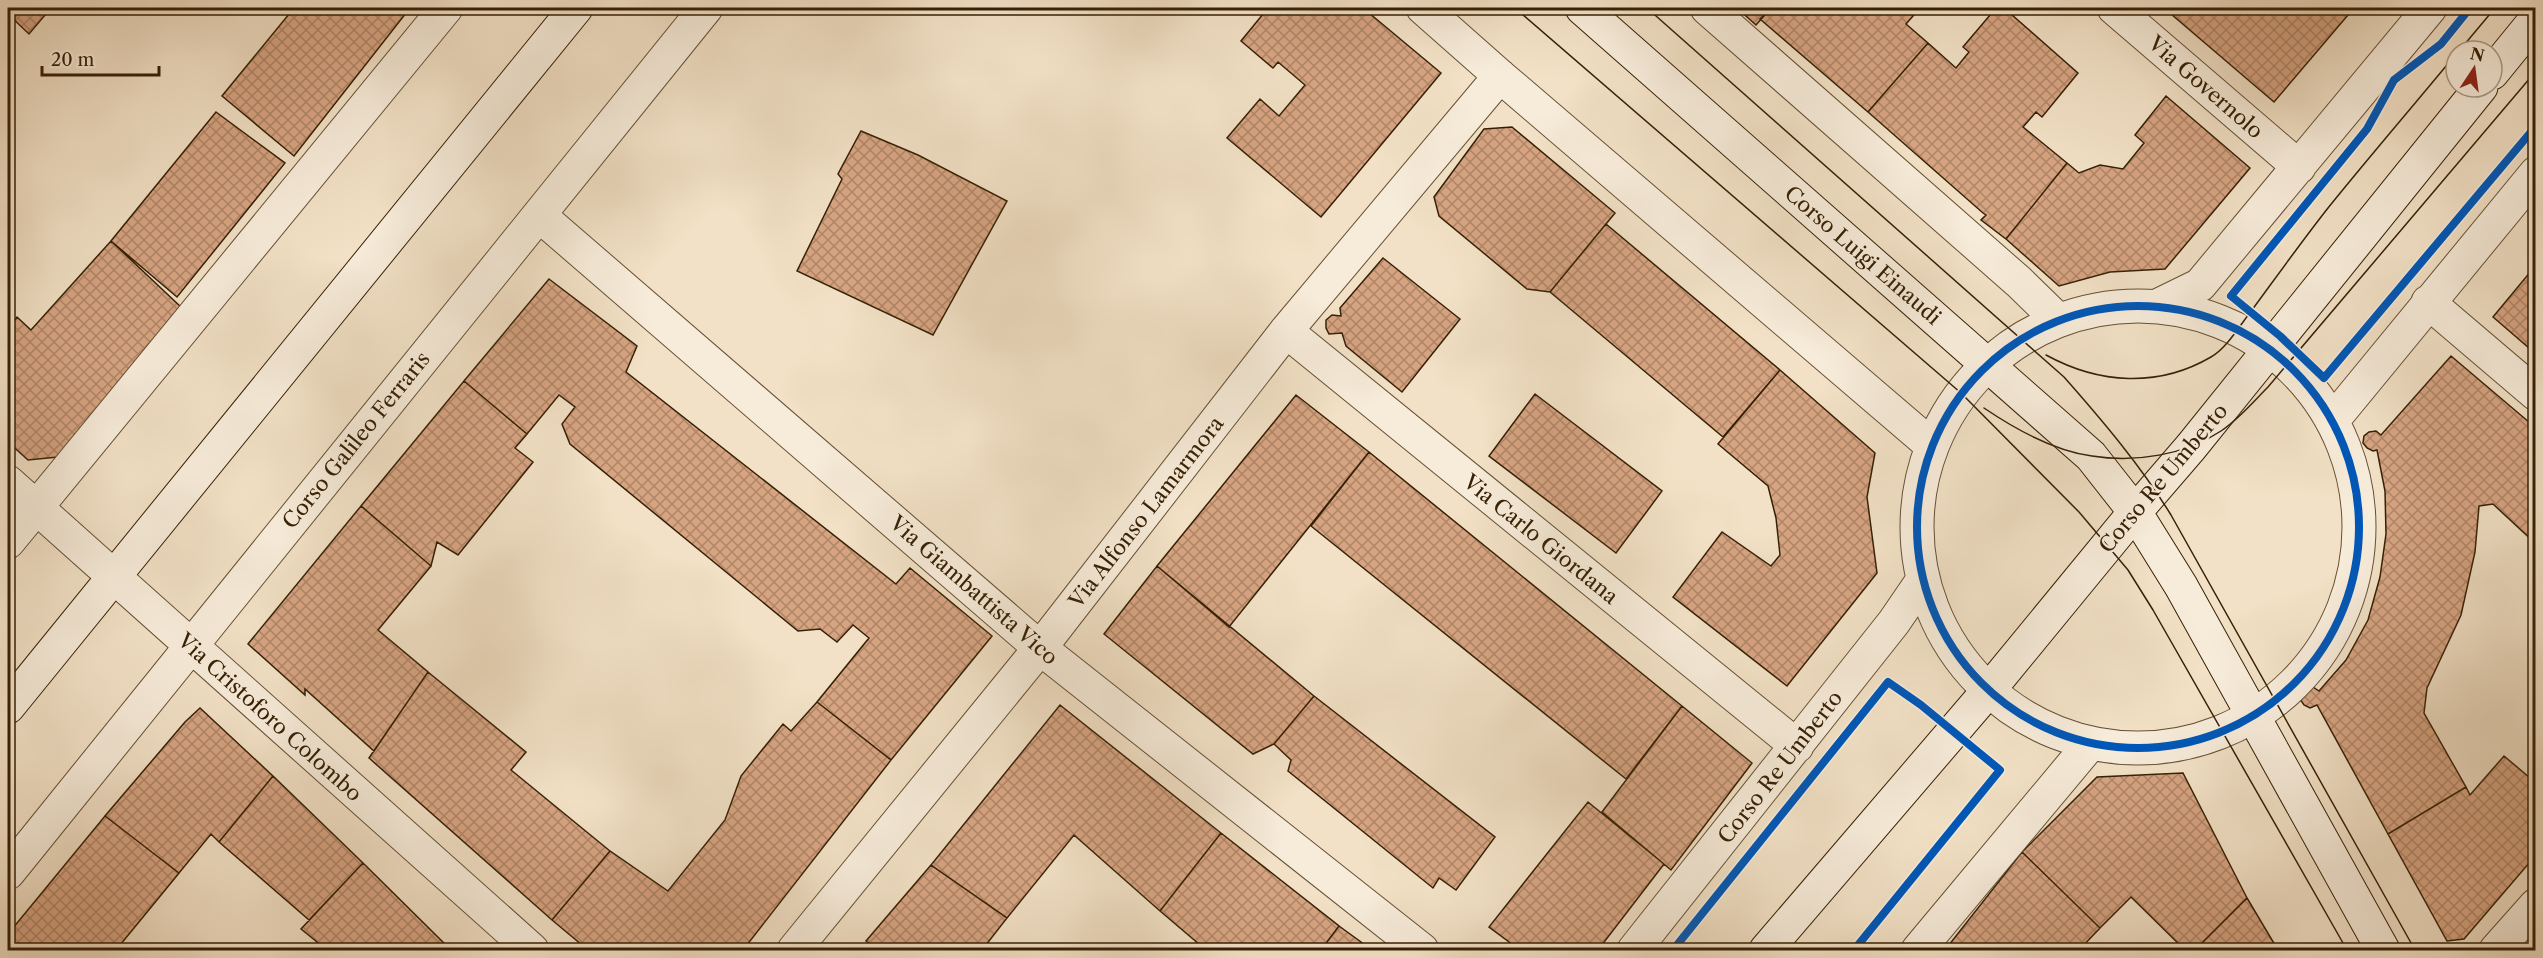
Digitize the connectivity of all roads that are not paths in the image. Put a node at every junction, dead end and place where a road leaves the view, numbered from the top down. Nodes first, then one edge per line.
1 (446, 8) edge
2 (576, 8) edge
3 (706, 8) edge
4 (1423, 8) edge
5 (1582, 8) edge
6 (1707, 8) edge
7 (2114, 8) edge
8 (2430, 8) edge
9 (2535, 19) edge
10 (2504, 58) edge
11 (1500, 76) junction
12 (2471, 99) edge
13 (2299, 167) junction
14 (2535, 173) edge
15 (539, 215) junction
16 (2428, 302) junction
17 (2157, 306) junction
18 (2058, 320) junction
19 (1286, 331) junction
20 (2270, 348) junction
21 (1988, 364) junction
22 (2535, 394) edge
23 (2333, 420) junction
24 (1931, 445) junction
25 (8, 482) edge
26 (36, 506) junction
27 (2135, 512) junction
28 (8, 542) edge
29 (114, 577) junction
30 (1922, 581) junction
31 (190, 645) junction
32 (1040, 648) junction
33 (1988, 691) junction
34 (8, 707) edge
35 (2252, 714) junction
36 (2090, 744) junction
37 (1797, 746) junction
38 (8, 873) edge
39 (2535, 905) edge
40 (532, 951) edge
41 (794, 951) edge
42 (1422, 951) edge
43 (1634, 951) edge
44 (1766, 951) edge
45 (1918, 951) edge
46 (2383, 951) edge
47 (2496, 951) edge

1 - 26 street
2 - 29 street
3 - 15 street, Corso Galileo Ferraris
4 - 11 street
5 - 21 street, Corso Luigi Einaudi
6 - 18 street
7 - 13 street, Via Governolo
8 - 13 street
9 - 10 street
11 - 19 street, Via Alfonso Lamarmora
11 - 24 street
12 - 20 street, Corso Re Umberto
13 - 17 street
14 - 16 street
15 - 31 street, Corso Galileo Ferraris
15 - 32 street, Via Giambattista Vico
16 - 22 street
16 - 23 street
17 - 18 street
17 - 20 street
18 - 21 street
19 - 32 street, Via Alfonso Lamarmora
19 - 37 street, Via Carlo Giordana
20 - 23 street
20 - 27 street, Corso Re Umberto
21 - 24 street
21 - 27 street, Corso Luigi Einaudi
23 - 35 street
24 - 30 street
25 - 26 street, Via Cristoforo Colombo
26 - 28 street
26 - 29 street, Via Cristoforo Colombo
27 - 33 street, Corso Re Umberto
27 - 35 street, Corso Luigi Einaudi
29 - 31 street, Via Cristoforo Colombo
29 - 34 street
30 - 33 street
30 - 37 street, Corso Re Umberto
31 - 38 street, Corso Galileo Ferraris
31 - 40 street, Via Cristoforo Colombo
32 - 41 street, Via Alfonso Lamarmora
32 - 42 street, Via Giambattista Vico
33 - 36 street
33 - 44 street, Corso Re Umberto
35 - 36 street
35 - 46 street, Corso Luigi Einaudi
36 - 45 street
37 - 43 street, Corso Re Umberto
39 - 47 street

